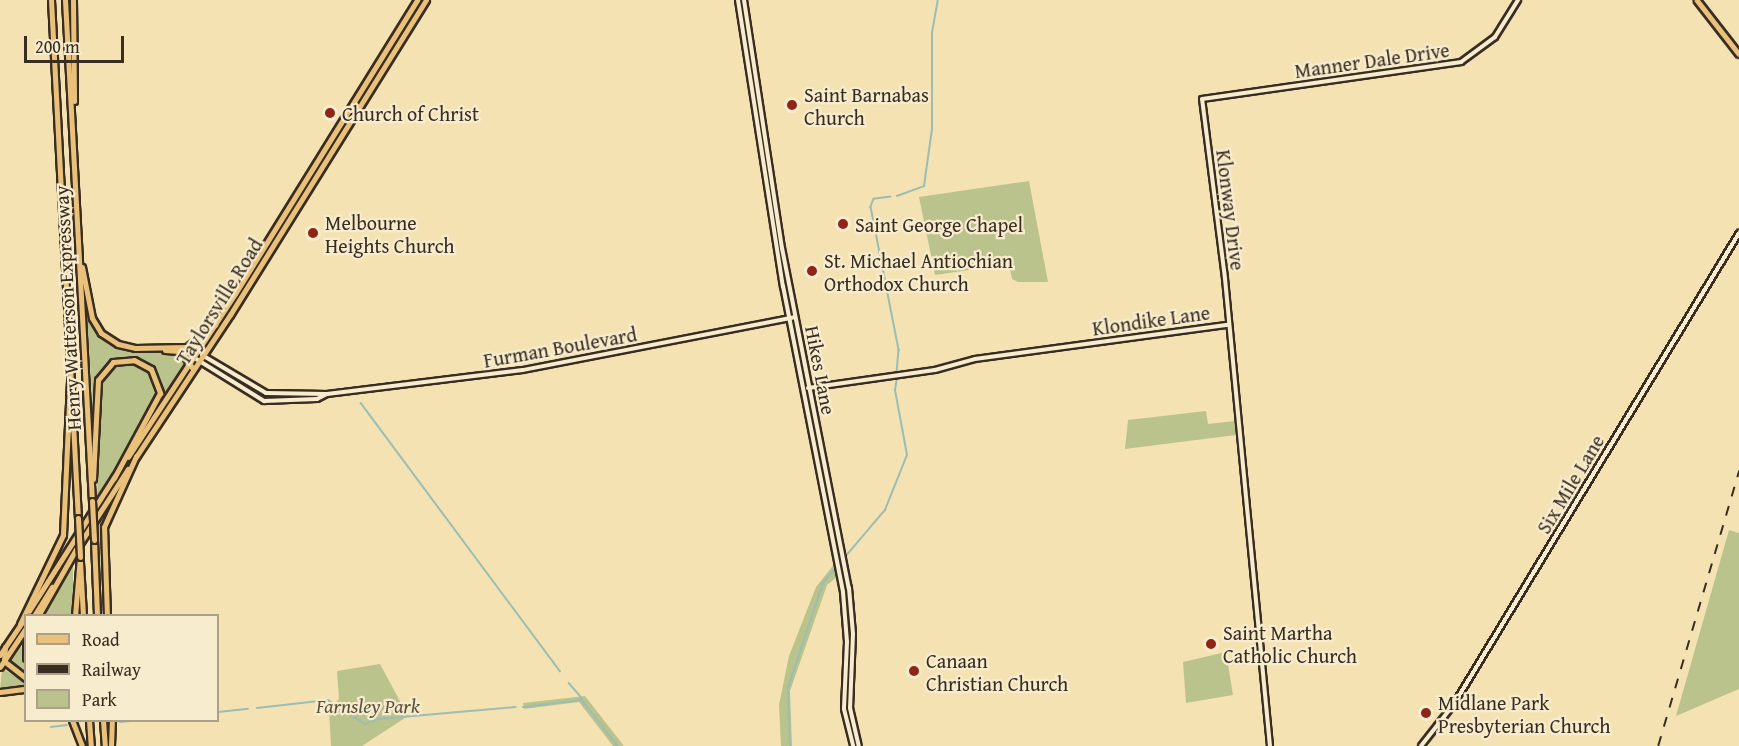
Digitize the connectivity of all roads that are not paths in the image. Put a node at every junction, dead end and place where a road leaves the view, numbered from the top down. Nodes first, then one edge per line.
1 (51, 0) edge
2 (64, 0) edge
3 (73, 0) edge
4 (417, 0) edge
5 (426, 0) edge
6 (738, 0) edge
7 (744, 0) edge
8 (1518, 0) edge
9 (1697, 0) edge
10 (1739, 54) edge
11 (1202, 99) joint
12 (73, 133) junction
13 (768, 180) junction
14 (1739, 233) edge
15 (79, 247) junction
16 (795, 317) junction
17 (789, 318) junction
18 (215, 325) junction
19 (1228, 325) junction
20 (156, 349) junction
21 (182, 352) junction
22 (203, 355) junction
23 (71, 356) junction
24 (194, 357) junction
25 (199, 361) junction
26 (193, 369) junction
27 (809, 387) junction
28 (802, 388) junction
29 (327, 394) junction
30 (136, 456) junction
31 (114, 478) junction
32 (91, 498) junction
33 (76, 549) joint
34 (80, 557) junction
35 (27, 614) edge
36 (28, 614) edge
37 (37, 614) edge
38 (75, 614) edge
39 (83, 614) edge
40 (97, 614) edge
41 (108, 614) edge
42 (23, 626) edge
43 (6, 647) junction
44 (0, 655) edge
45 (4, 661) junction
46 (0, 667) edge
47 (24, 676) edge
48 (24, 689) edge
49 (0, 692) edge
50 (73, 722) edge
51 (89, 722) edge
52 (104, 722) edge
53 (112, 722) edge
54 (82, 746) edge
55 (91, 746) edge
56 (105, 746) edge
57 (111, 746) edge
58 (853, 746) edge
59 (859, 746) edge
60 (1270, 746) edge
61 (1421, 746) edge

1 - 23 highway, Henry Watterson Expressway
2 - 12 highway, Henry Watterson Expressway
3 - 12 highway
4 - 18 main road, Taylorsville Road
5 - 22 main road, Taylorsville Road
6 - 13 street, Hikes Lane
7 - 13 street, Hikes Lane
8 - 11 street, Manner Dale Drive
9 - 10 main road
11 - 19 street, Klonway Drive
12 - 15 highway, Henry Watterson Expressway
13 - 16 street, Hikes Lane
13 - 17 street, Hikes Lane
14 - 61 street, Six Mile Lane
15 - 20 highway
15 - 32 highway, Henry Watterson Expressway
16 - 17 street, Furman Boulevard
16 - 27 street, Hikes Lane
17 - 28 street, Hikes Lane
17 - 29 street, Furman Boulevard
18 - 20 highway
18 - 24 main road, Taylorsville Road
19 - 27 street, Klondike Lane
19 - 60 street, Klondike Lane
20 - 21 highway
21 - 24 highway
21 - 24 highway
22 - 24 street, Furman Boulevard
22 - 25 main road, Taylorsville Road
22 - 29 street, Furman Boulevard
23 - 34 highway, Henry Watterson Expressway, bridge
23 - 36 highway
24 - 25 street, Furman Boulevard
24 - 26 highway
24 - 31 main road, Taylorsville Road
25 - 26 main road, Taylorsville Road
25 - 29 street, Furman Boulevard
26 - 30 main road, Taylorsville Road
27 - 28 street, Klondike Lane
27 - 59 street, Hikes Lane
28 - 58 street, Hikes Lane
30 - 33 main road, Taylorsville Road
30 - 41 highway
31 - 32 highway
31 - 35 main road, Taylorsville Road
32 - 40 highway, Henry Watterson Expressway, bridge
33 - 37 highway
34 - 38 highway
34 - 39 highway, Henry Watterson Expressway
42 - 43 main road, Taylorsville Road
42 - 45 main road, Taylorsville Road
43 - 44 main road, Taylorsville Road
43 - 45 highway
45 - 46 main road, Taylorsville Road
45 - 47 highway
48 - 49 highway
50 - 54 highway
51 - 55 highway
52 - 56 highway
53 - 57 highway

